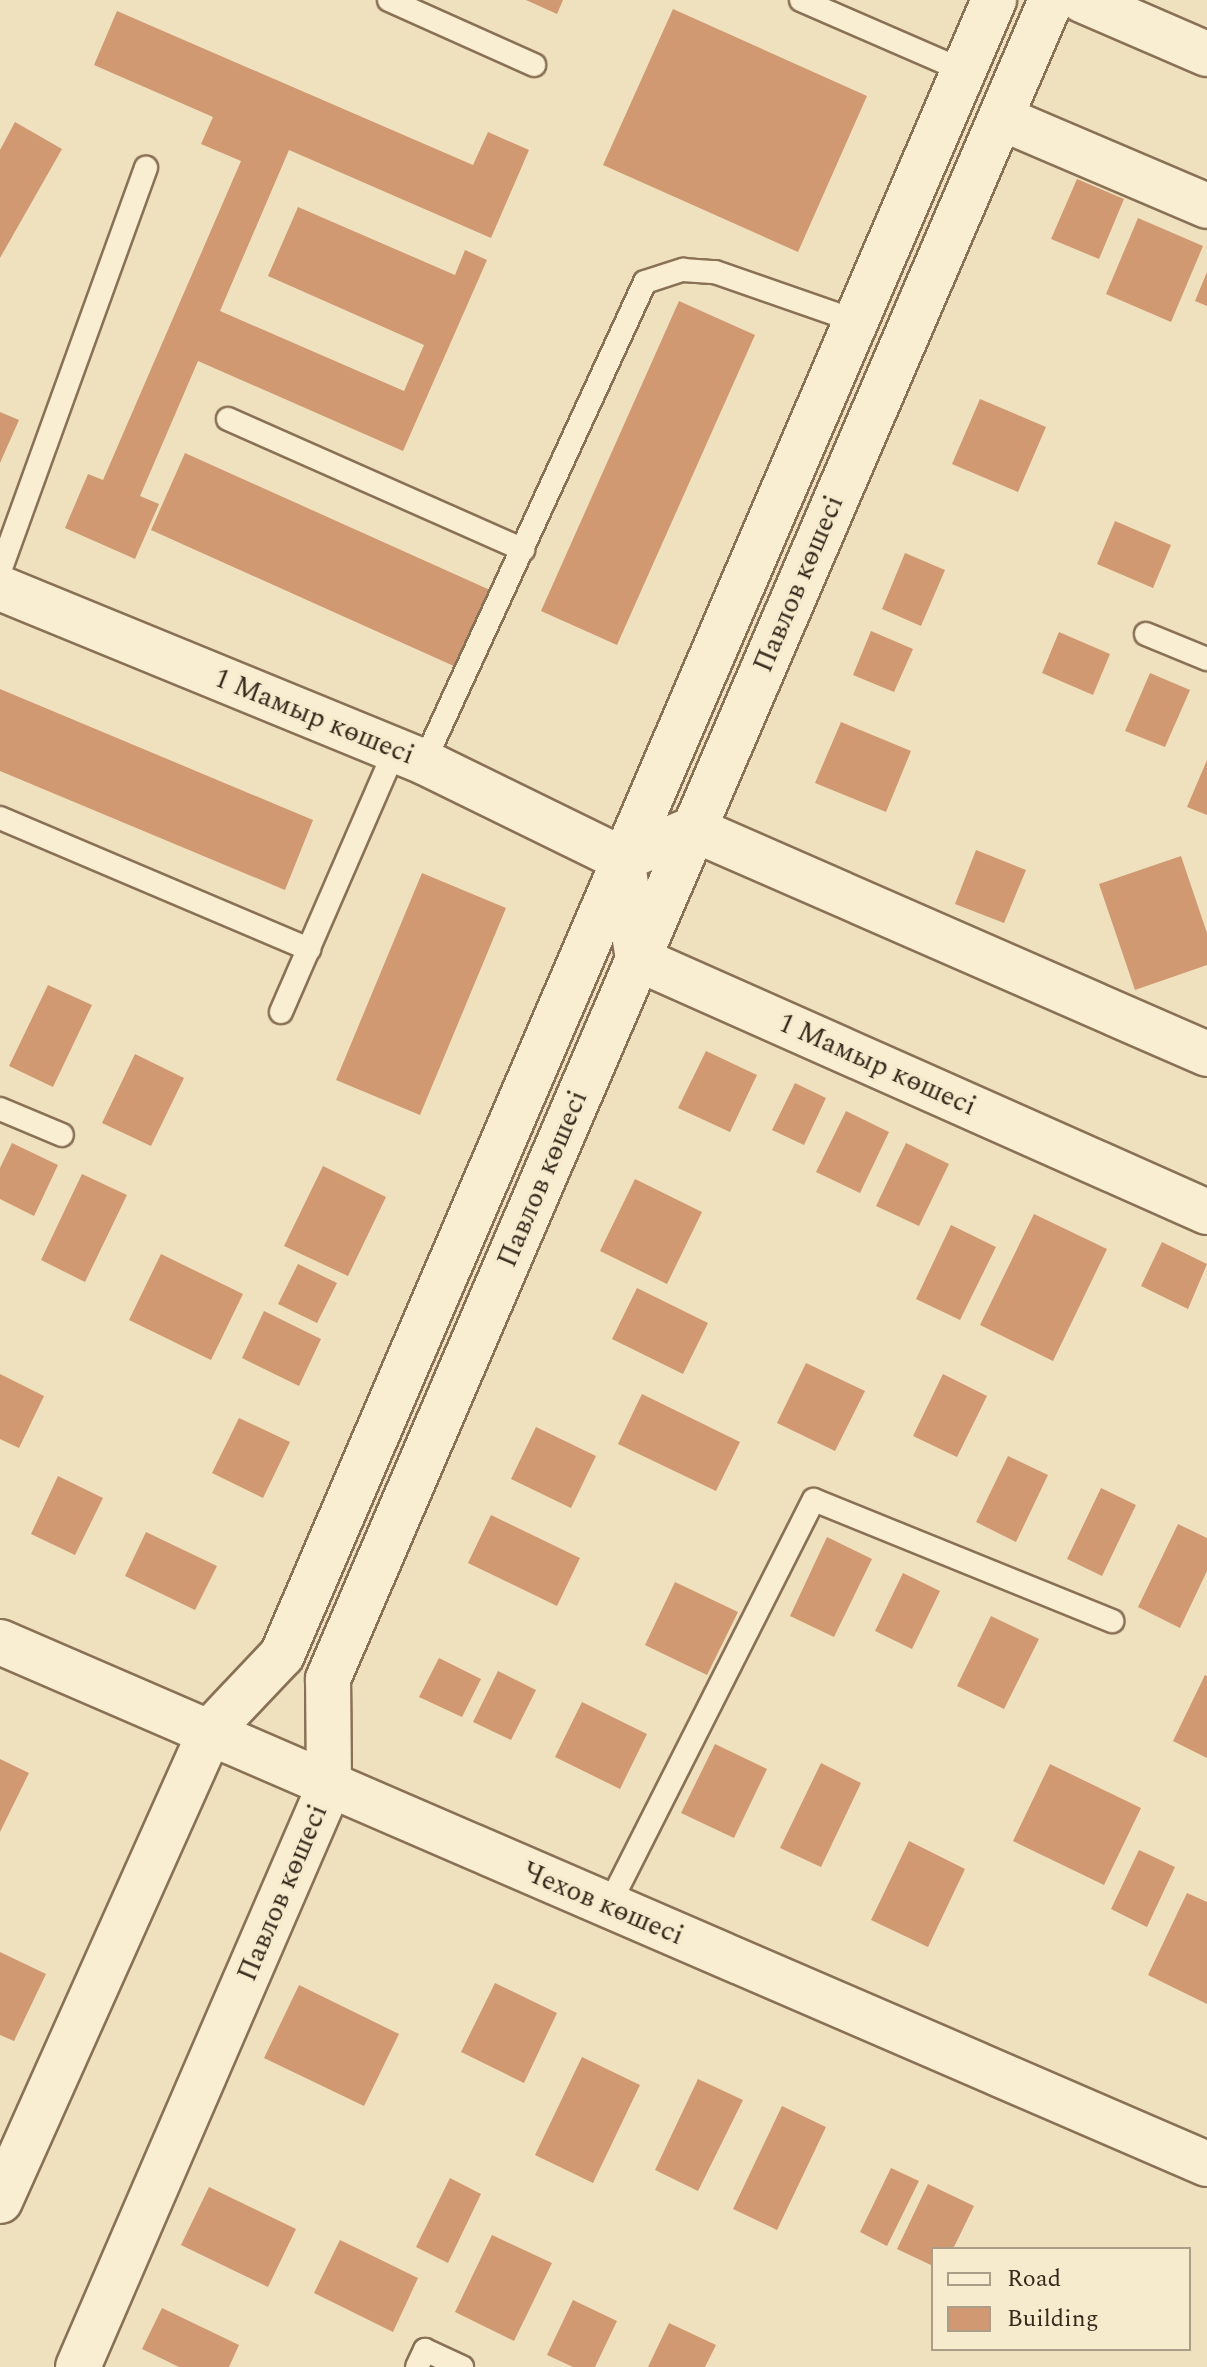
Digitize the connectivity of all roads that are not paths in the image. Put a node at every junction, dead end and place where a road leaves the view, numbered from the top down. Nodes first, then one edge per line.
1 (389, 0) edge
2 (801, 0) edge
3 (994, 0) edge
4 (1051, 0) edge
5 (1082, 0) edge
6 (1207, 54) edge
7 (534, 65) dead end
8 (964, 71) junction
9 (1001, 118) junction
10 (146, 168) dead end
11 (1207, 206) edge
12 (856, 321) junction
13 (228, 419) dead end
14 (523, 550) junction
15 (0, 571) edge
16 (0, 588) edge
17 (1146, 634) dead end
18 (1207, 659) edge
19 (409, 756) junction
20 (0, 818) edge
21 (693, 829) junction
22 (622, 859) junction
23 (309, 949) junction
24 (638, 959) junction
25 (281, 1012) dead end
26 (1207, 1054) edge
27 (0, 1109) edge
28 (62, 1135) dead end
29 (1207, 1212) edge
30 (1112, 1621) dead end
31 (0, 1642) edge
32 (211, 1730) junction
33 (329, 1787) junction
34 (608, 1907) junction
35 (1207, 2164) edge
36 (0, 2201) edge
37 (78, 2367) edge
38 (417, 2367) edge
39 (462, 2367) edge

1 - 7 lane
2 - 8 lane
3 - 8 street, Павлов көшесі
4 - 9 street, Павлов көшесі
5 - 6 street
8 - 12 street, Павлов көшесі
9 - 11 street
9 - 21 street, Павлов көшесі
10 - 15 lane
12 - 14 lane
12 - 22 street, Павлов көшесі
13 - 14 lane
14 - 19 lane
16 - 19 street, 1 Мамыр көшесі
17 - 18 lane
19 - 22 street, 1 Мамыр көшесі
19 - 23 lane
20 - 23 lane
21 - 22 street
21 - 24 street, Павлов көшесі
21 - 26 street
22 - 24 street
22 - 32 street, Павлов көшесі
23 - 25 lane
24 - 29 street, 1 Мамыр көшесі
24 - 33 street, Павлов көшесі
27 - 28 lane
30 - 34 lane
31 - 32 street, Чехов көшесі
32 - 33 street, Чехов көшесі
32 - 36 street, Павлов көшесі
33 - 34 street, Чехов көшесі
33 - 37 street, Павлов көшесі
34 - 35 street, Чехов көшесі
38 - 39 lane

